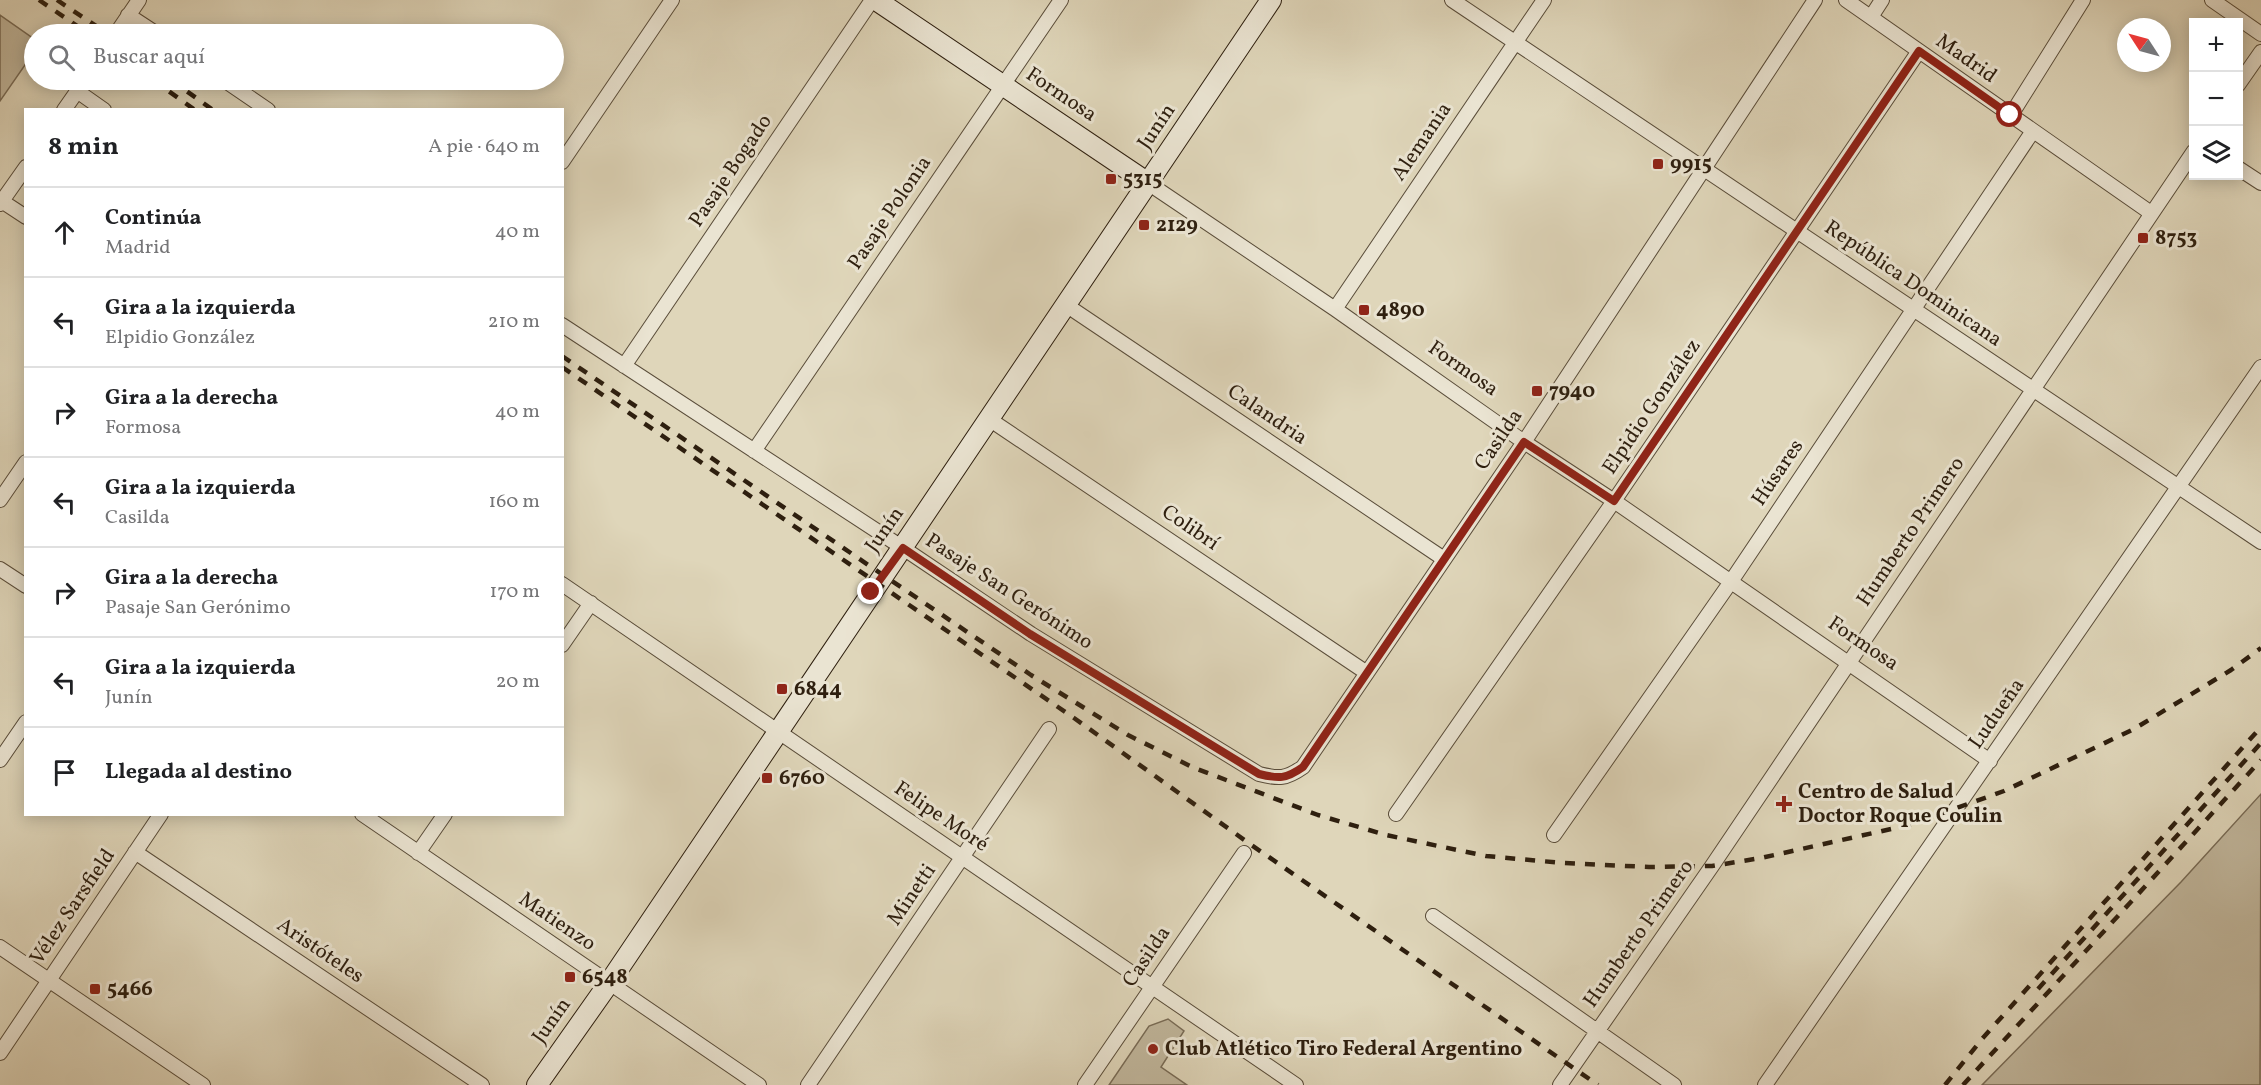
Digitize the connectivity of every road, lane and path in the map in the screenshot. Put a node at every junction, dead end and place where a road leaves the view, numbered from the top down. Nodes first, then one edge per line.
1 (139, 0) edge
2 (672, 0) edge
3 (874, 0) edge
4 (1061, 0) edge
5 (1271, 0) edge
6 (1452, 0) edge
7 (1544, 0) edge
8 (1815, 0) edge
9 (1846, 0) edge
10 (1882, 0) edge
11 (2083, 0) edge
12 (2212, 0) edge
13 (128, 15) junction
14 (1871, 17) junction
15 (122, 24) edge
16 (142, 24) edge
17 (2261, 34) edge
18 (1515, 42) junction
19 (1919, 51) junction
20 (2261, 52) edge
21 (2243, 78) edge
22 (1003, 86) junction
23 (78, 90) edge
24 (86, 90) edge
25 (239, 90) edge
26 (65, 108) edge
27 (102, 108) edge
28 (265, 108) edge
29 (2010, 115) junction
30 (2033, 131) junction
31 (2189, 157) edge
32 (564, 159) edge
33 (1704, 168) junction
34 (24, 170) edge
35 (2243, 171) edge
36 (1148, 183) junction
37 (2261, 183) edge
38 (1, 202) edge
39 (2151, 213) junction
40 (24, 216) edge
41 (1797, 231) junction
42 (1066, 305) junction
43 (1335, 309) junction
44 (1914, 310) junction
45 (564, 327) edge
46 (624, 366) junction
47 (2261, 367) edge
48 (2033, 389) junction
49 (989, 419) junction
50 (1524, 442) junction
51 (754, 451) junction
52 (24, 465) edge
53 (2179, 487) junction
54 (0, 500) edge
55 (1614, 501) junction
56 (2261, 542) edge
57 (903, 548) junction
58 (1444, 559) junction
59 (0, 569) edge
60 (1730, 583) junction
61 (24, 585) edge
62 (564, 585) edge
63 (591, 603) junction
64 (564, 642) edge
65 (1848, 662) junction
66 (1367, 673) junction
67 (24, 725) edge
68 (1049, 729) dead end
69 (777, 730) junction
70 (0, 760) edge
71 (1990, 761) junction
72 (1289, 777) joint
73 (1396, 814) dead end
74 (160, 816) edge
75 (365, 816) edge
76 (444, 816) edge
77 (1554, 835) dead end
78 (135, 852) junction
79 (418, 853) junction
80 (1244, 853) dead end
81 (963, 857) junction
82 (1433, 916) dead end
83 (0, 947) edge
84 (49, 980) junction
85 (609, 982) junction
86 (1152, 986) junction
87 (1597, 1031) junction
88 (0, 1053) edge
89 (203, 1085) edge
90 (482, 1085) edge
91 (537, 1085) edge
92 (759, 1085) edge
93 (808, 1085) edge
94 (1085, 1085) edge
95 (1296, 1085) edge
96 (1560, 1085) edge
97 (1674, 1085) edge
98 (1765, 1085) edge

1 - 13 street
2 - 32 street
3 - 22 main road, Formosa
3 - 46 street, Pasaje Bogado
4 - 22 street, Pasaje Polonia
5 - 36 main road, Junín
6 - 18 street, República Dominicana
7 - 18 street, Alemania
8 - 33 street, Casilda
9 - 14 street, Madrid
10 - 14 street
11 - 29 street
12 - 17 street
13 - 15 street
13 - 16 street
14 - 19 street, Madrid
18 - 33 street, República Dominicana
18 - 43 street, Alemania
19 - 29 street, Madrid
19 - 41 street, Elpidio González
20 - 21 street
22 - 36 main road, Formosa
22 - 51 street, Pasaje Polonia
23 - 26 street
24 - 27 street
25 - 28 street
29 - 30 street, Madrid
30 - 39 street, Madrid
30 - 44 street, Húsares
31 - 39 street, Humberto Primero
33 - 41 street, República Dominicana
33 - 50 street, Casilda
34 - 38 street
35 - 37 street
36 - 42 main road, Junín
36 - 43 street, Formosa
38 - 40 street
39 - 48 street, Humberto Primero
41 - 44 street, República Dominicana
41 - 55 street, Elpidio González
42 - 49 main road, Junín
42 - 58 street, Calandria
43 - 50 street, Formosa
44 - 48 street, República Dominicana
44 - 60 street, Húsares
45 - 46 street, Pasaje San Gerónimo
46 - 51 street, Pasaje San Gerónimo
47 - 53 street, Ludueña
48 - 53 street, República Dominicana
48 - 65 street, Humberto Primero
49 - 57 main road, Junín
49 - 66 street, Colibrí
50 - 55 street, Formosa
50 - 58 street, Casilda
51 - 57 street, Pasaje San Gerónimo
52 - 54 street
53 - 56 street, República Dominicana
53 - 71 street, Ludueña
55 - 60 street, Formosa
55 - 73 street, Elpidio González
57 - 69 main road, Junín
57 - 72 street, Pasaje San Gerónimo
58 - 66 street, Casilda
59 - 61 street
60 - 65 street, Formosa
60 - 77 street, Húsares
62 - 63 street, Felipe Moré
63 - 64 street
63 - 69 street, Felipe Moré
65 - 71 street, Formosa
65 - 87 street, Humberto Primero
66 - 72 street, Casilda
67 - 70 street
68 - 81 street, Minetti
69 - 81 street, Felipe Moré
69 - 85 main road, Junín
71 - 98 street, Ludueña
74 - 78 street, Vélez Sarsfield
75 - 79 street, Matienzo
76 - 79 street
78 - 84 street, Vélez Sarsfield
78 - 90 street, Aristóteles
79 - 85 street, Matienzo
80 - 86 street, Casilda
81 - 86 street, Felipe Moré
81 - 93 street, Minetti
82 - 87 street
83 - 84 street
84 - 88 street, Vélez Sarsfield
84 - 89 street
85 - 91 main road, Junín
85 - 92 street, Matienzo
86 - 94 street, Casilda
86 - 95 street, Felipe Moré
87 - 96 street, Humberto Primero
87 - 97 street

